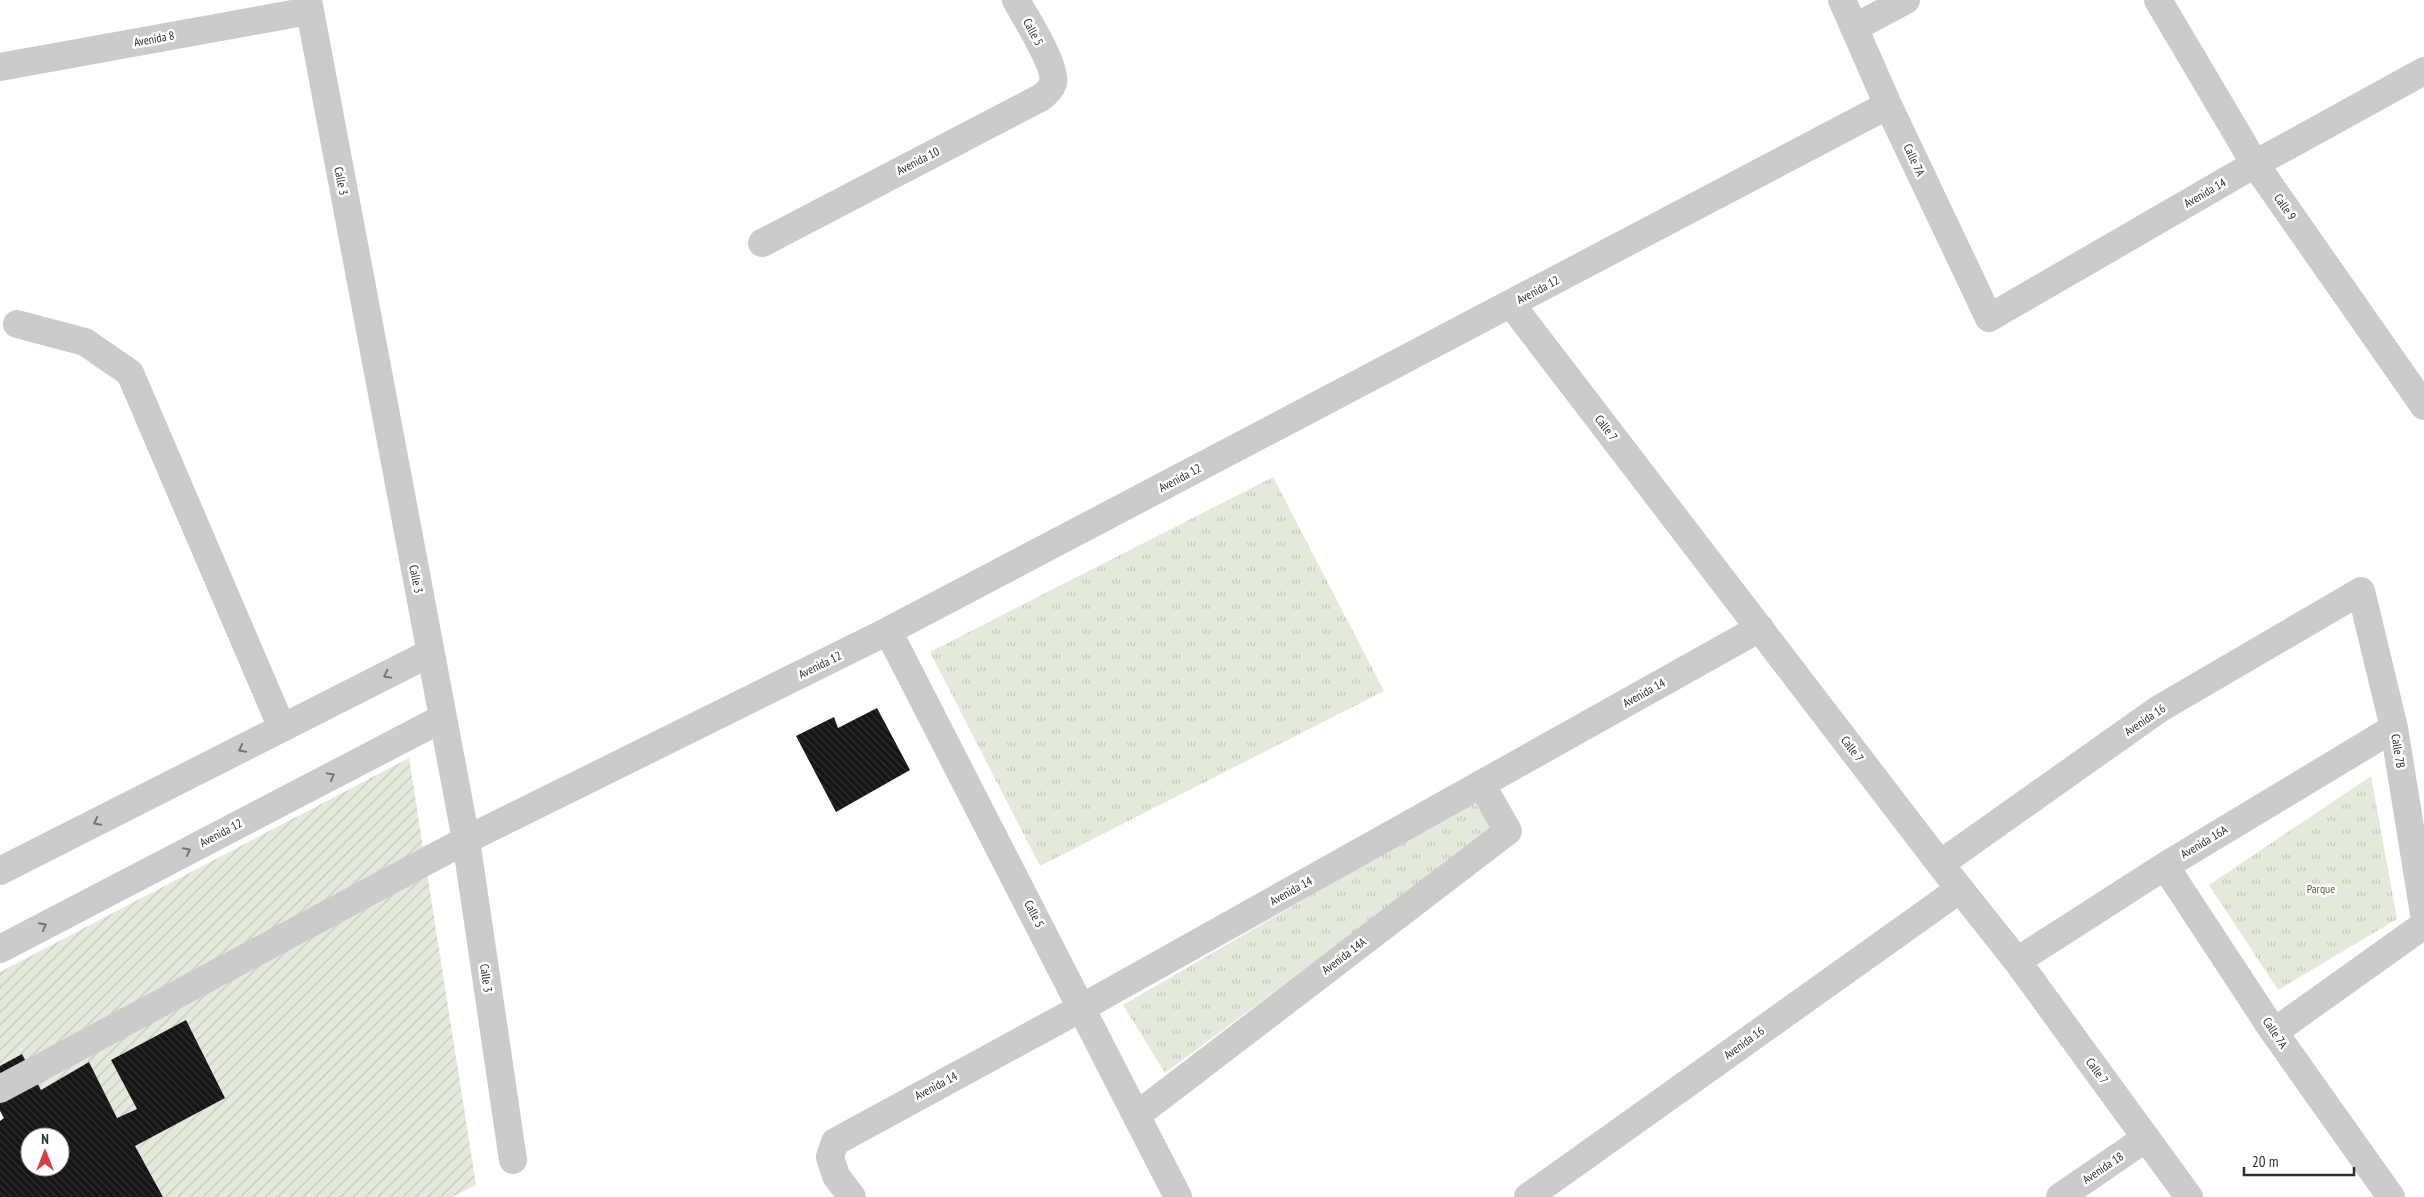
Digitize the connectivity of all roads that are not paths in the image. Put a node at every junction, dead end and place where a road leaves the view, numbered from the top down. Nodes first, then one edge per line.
1 (1016, 0) edge
2 (1842, 0) edge
3 (1906, 0) edge
4 (2158, 0) edge
5 (308, 5) edge
6 (1854, 28) junction
7 (1050, 64) joint
8 (0, 67) edge
9 (2424, 71) edge
10 (1888, 105) junction
11 (2255, 164) junction
12 (762, 243) dead end
13 (1511, 304) junction
14 (1989, 318) joint
15 (17, 324) dead end
16 (2424, 406) edge
17 (2361, 591) joint
18 (1760, 628) junction
19 (888, 631) junction
20 (430, 653) junction
21 (442, 718) junction
22 (282, 728) junction
23 (2394, 728) junction
24 (1481, 784) junction
25 (466, 840) junction
26 (1940, 864) junction
27 (2164, 866) junction
28 (0, 871) edge
29 (1960, 889) junction
30 (2424, 914) edge
31 (2424, 926) edge
32 (0, 949) edge
33 (2017, 961) junction
34 (1083, 1007) junction
35 (2274, 1032) junction
36 (0, 1089) edge
37 (1137, 1115) junction
38 (2146, 1138) junction
39 (513, 1160) dead end
40 (852, 1197) edge
41 (1178, 1197) edge
42 (1528, 1197) edge
43 (2060, 1197) edge
44 (2189, 1197) edge
45 (2391, 1197) edge

1 - 7 street, Calle 5
2 - 6 street, Calle 7A
3 - 6 street
4 - 11 street, Calle 9
5 - 8 street, Avenida 8
5 - 20 street, Calle 3
6 - 10 street, Calle 7A
7 - 12 street, Avenida 10
9 - 11 street, Avenida 14
10 - 13 street, Avenida 12
10 - 14 street, Calle 7A
11 - 14 street, Avenida 14
11 - 16 street, Calle 9
13 - 18 street, Calle 7
13 - 19 street, Avenida 12
15 - 22 street
17 - 23 street, Calle 7B
17 - 26 street, Avenida 16
18 - 24 street, Avenida 14
18 - 26 street, Calle 7
19 - 25 street, Avenida 12
19 - 34 street, Calle 5
20 - 21 street, Calle 3
20 -> 22 street
21 - 25 street, Calle 3
32 -> 21 street, Avenida 12
22 -> 28 street
23 - 27 street, Avenida 16A
23 - 30 street, Calle 7B
24 - 34 street, Avenida 14
24 - 37 street, Avenida 14A
25 - 36 street, Avenida 12
25 - 39 street, Calle 3
26 - 29 street, Calle 7
27 - 33 street, Avenida 16A
27 - 35 street, Calle 7A
29 - 33 street, Calle 7
29 - 42 street, Avenida 16
31 - 35 street
33 - 38 street, Calle 7
34 - 37 street, Calle 5
34 - 40 street, Avenida 14
35 - 45 street, Calle 7A
37 - 41 street, Calle 5
38 - 43 street, Avenida 18
38 - 44 street, Calle 7

